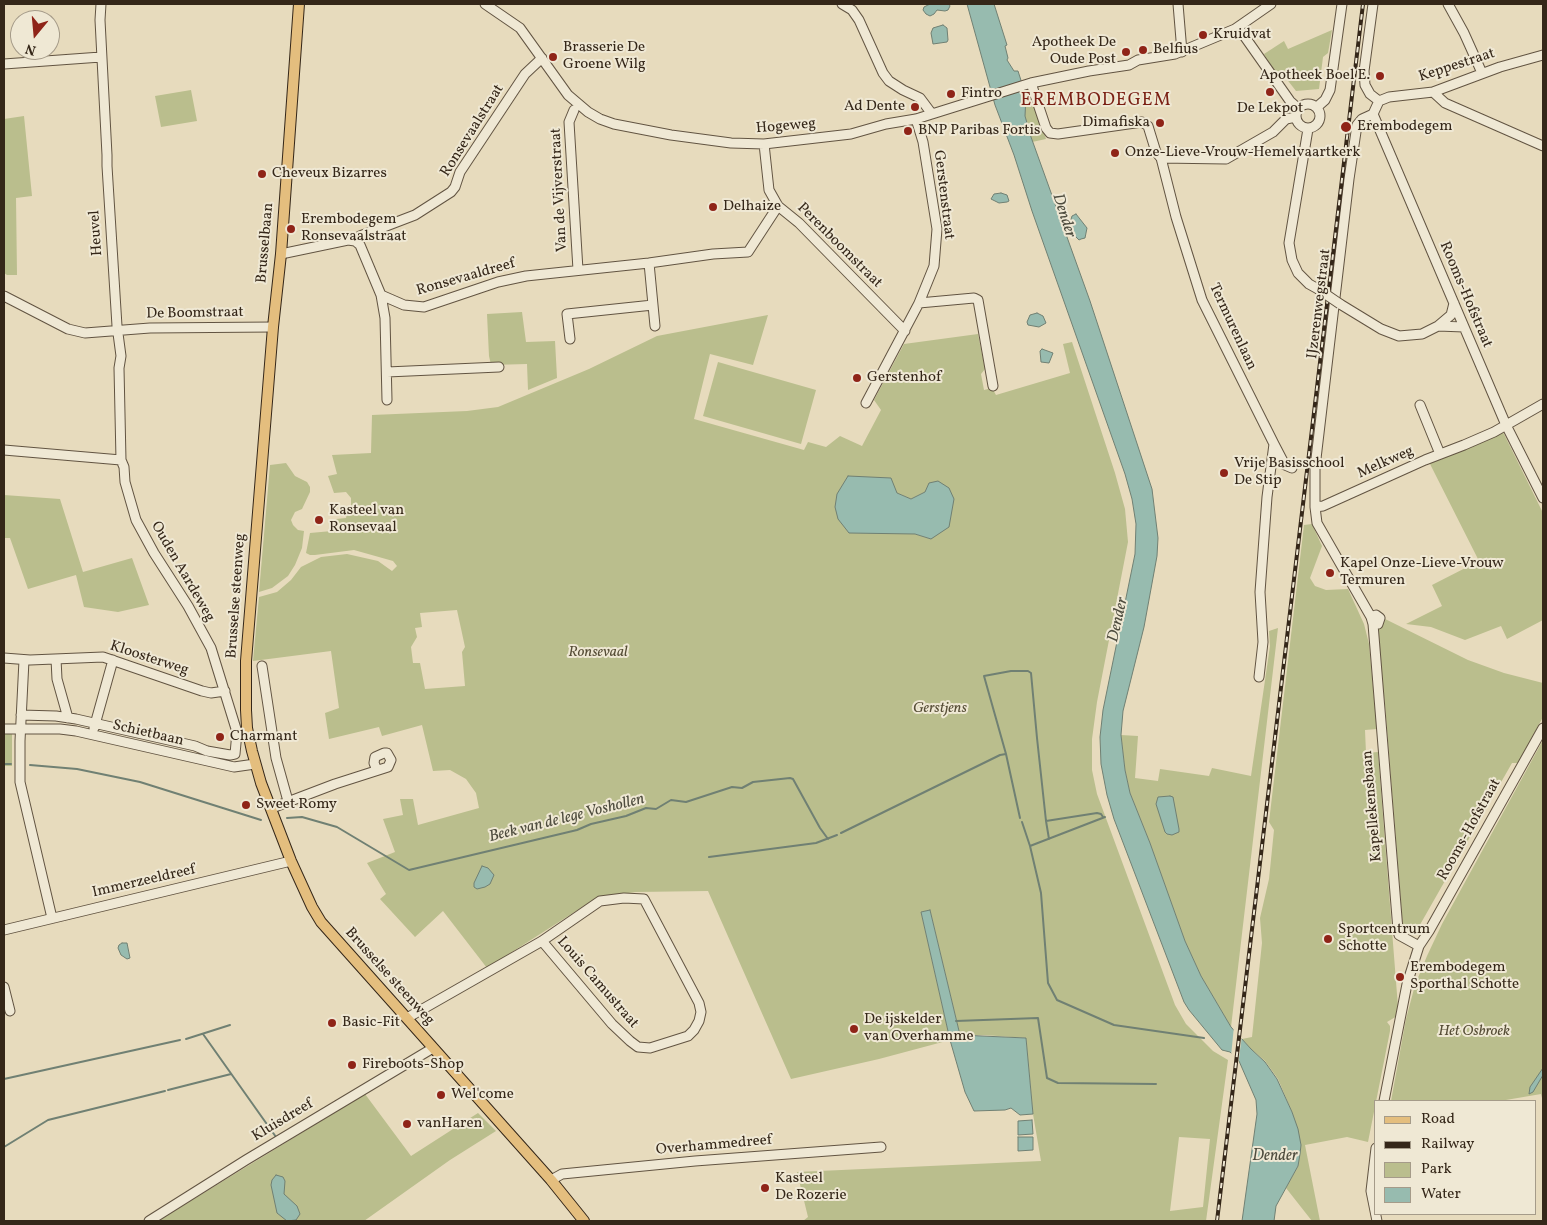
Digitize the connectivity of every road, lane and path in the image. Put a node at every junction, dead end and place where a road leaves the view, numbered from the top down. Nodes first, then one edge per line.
1 (101, 4) edge
2 (299, 4) edge
3 (485, 4) edge
4 (842, 4) edge
5 (1178, 4) edge
6 (1271, 4) edge
7 (1342, 4) edge
8 (1373, 4) edge
9 (1448, 4) edge
10 (1235, 29) junction
11 (1182, 52) junction
12 (1543, 55) edge
13 (101, 57) junction
14 (542, 58) junction
15 (4, 64) edge
16 (1482, 73) junction
17 (1028, 84) junction
18 (1433, 92) junction
19 (572, 98) junction
20 (1379, 101) junction
21 (1317, 108) junction
22 (574, 110) junction
23 (1297, 113) junction
24 (932, 114) junction
25 (1373, 114) junction
26 (593, 115) junction
27 (916, 119) junction
28 (1308, 129) junction
29 (764, 144) junction
30 (1543, 146) edge
31 (1161, 158) junction
32 (778, 206) junction
33 (355, 241) junction
34 (281, 254) junction
35 (649, 263) junction
36 (578, 270) junction
37 (381, 295) junction
38 (4, 296) edge
39 (919, 302) junction
40 (1454, 303) junction
41 (653, 305) junction
42 (656, 326) dead end
43 (1438, 326) junction
44 (1464, 327) junction
45 (272, 328) junction
46 (118, 330) junction
47 (905, 331) junction
48 (570, 339) dead end
49 (499, 367) dead end
50 (387, 372) junction
51 (993, 386) dead end
52 (387, 400) dead end
53 (866, 403) dead end
54 (1543, 404) edge
55 (1420, 406) dead end
56 (1506, 425) junction
57 (1274, 444) junction
58 (4, 450) edge
59 (1440, 454) junction
60 (121, 460) junction
61 (1292, 468) dead end
62 (260, 484) joint
63 (1543, 498) edge
64 (1315, 507) junction
65 (4, 658) edge
66 (56, 659) junction
67 (24, 660) junction
68 (113, 660) junction
69 (262, 666) dead end
70 (1259, 677) dead end
71 (225, 691) junction
72 (231, 710) junction
73 (246, 710) junction
74 (21, 716) junction
75 (68, 718) junction
76 (96, 723) junction
77 (4, 728) edge
78 (1543, 728) edge
79 (20, 729) junction
80 (93, 735) junction
81 (198, 753) junction
82 (234, 754) junction
83 (255, 764) junction
84 (242, 766) junction
85 (377, 770) dead end
86 (288, 802) junction
87 (272, 808) junction
88 (291, 861) junction
89 (52, 918) junction
90 (4, 930) edge
91 (542, 941) junction
92 (1419, 946) junction
93 (4, 987) edge
94 (10, 1011) dead end
95 (407, 1018) junction
96 (433, 1048) junction
97 (1384, 1100) edge
98 (881, 1148) dead end
99 (1374, 1161) edge
100 (551, 1180) junction
101 (1374, 1208) edge
102 (149, 1221) edge
103 (584, 1221) edge

1 - 13 street, Heuvel
2 - 34 main road, Brusselbaan
3 - 14 street, Hogeweg
4 - 24 street
5 - 11 street
6 - 10 street, Hogeweg
7 - 21 street
8 - 20 street
9 - 16 street
10 - 11 street, Hogeweg
10 - 23 street
11 - 17 street, Hogeweg
12 - 16 street, Keppestraat
13 - 15 street
13 - 46 street, Heuvel
14 - 19 street, Hogeweg
14 - 33 street, Ronsevaalstraat
16 - 18 street, Keppestraat
17 - 24 street, Hogeweg
17 - 31 street, Termurenlaan
18 - 20 street, Keppestraat
18 - 30 street
19 - 22 street, Hogeweg
19 - 26 street, Hogeweg
20 - 25 street
21 - 23 street
21 - 28 street
22 - 26 street, Hogeweg
22 - 36 street, Van de Vijverstraat
23 - 28 street
23 - 31 street
24 - 27 street, Hogeweg
25 - 40 street, Rooms-Hofstraat
25 - 64 street, IJzerenwegstraat
26 - 29 street, Hogeweg
27 - 29 street, Hogeweg
27 - 39 street, Gerstenstraat
28 - 43 street, bridge
29 - 32 street, Perenboomstraat
31 - 57 street, Termurenlaan
32 - 35 street, Ronsevaaldreef
32 - 47 street, Perenboomstraat
33 - 34 street, Ronsevaalstraat
33 - 37 street
34 - 45 main road, Brusselbaan
35 - 36 street, Ronsevaaldreef
35 - 41 street
36 - 37 street, Ronsevaaldreef
37 - 50 street
38 - 46 street, De Boomstraat
39 - 47 street, Gerstenstraat
39 - 51 street
40 - 43 street
40 - 44 street, Rooms-Hofstraat
41 - 42 street
41 - 48 street
43 - 44 street
44 - 56 street, Rooms-Hofstraat
45 - 46 street, De Boomstraat
45 - 62 main road, Brusselbaan
46 - 60 street, Heuvel
47 - 53 street, Gerstenstraat
49 - 50 street
50 - 52 street
54 - 56 street, Melkweg
55 - 59 street
56 - 59 street, Melkweg
56 - 63 street, Rooms-Hofstraat
57 - 61 street, Termurenlaan
57 - 70 street
58 - 60 street
59 - 64 street, Melkweg
60 - 71 street, Ouden Aardeweg
62 - 73 main road, Brusselse steenweg
64 - 92 street, Kapellekensbaan
65 - 67 street, Kloosterweg
66 - 67 street, Kloosterweg
66 - 68 street, Kloosterweg
66 - 75 street
67 - 74 street
68 - 71 street, Kloosterweg
68 - 76 street, Schietbaan
69 - 86 street, Brusselse steenweg
71 - 72 street, Ouden Aardeweg
72 - 73 street
72 - 82 street, Ouden Aardeweg
73 - 83 main road, Brusselse steenweg
74 - 75 street, Schietbaan
74 - 79 street
75 - 76 street, Schietbaan
76 - 80 street, Schietbaan
76 - 81 street, Schietbaan
77 - 79 street, Schietbaan
78 - 92 street, Rooms-Hofstraat
79 - 80 street, Schietbaan
79 - 89 street
80 - 81 street, Schietbaan
81 - 82 street, Schietbaan
81 - 84 street, Schietbaan
82 - 84 street
83 - 84 street, Schietbaan
83 - 87 main road, Brusselse steenweg
85 - 86 street
86 - 87 street
87 - 88 main road, Brusselse steenweg
88 - 89 street, Immerzeeldreef
88 - 95 main road, Brusselse steenweg
89 - 90 street, Immerzeeldreef
91 - 91 street, Louis Camustraat
91 - 95 street, Louis Camustraat
92 - 97 street
93 - 94 street
95 - 96 main road, Brusselse steenweg
96 - 100 main road, Brusselse steenweg
96 - 102 street, Kluisdreef
98 - 100 street, Overhammedreef
99 - 101 street
100 - 103 main road, Brusselse steenweg

